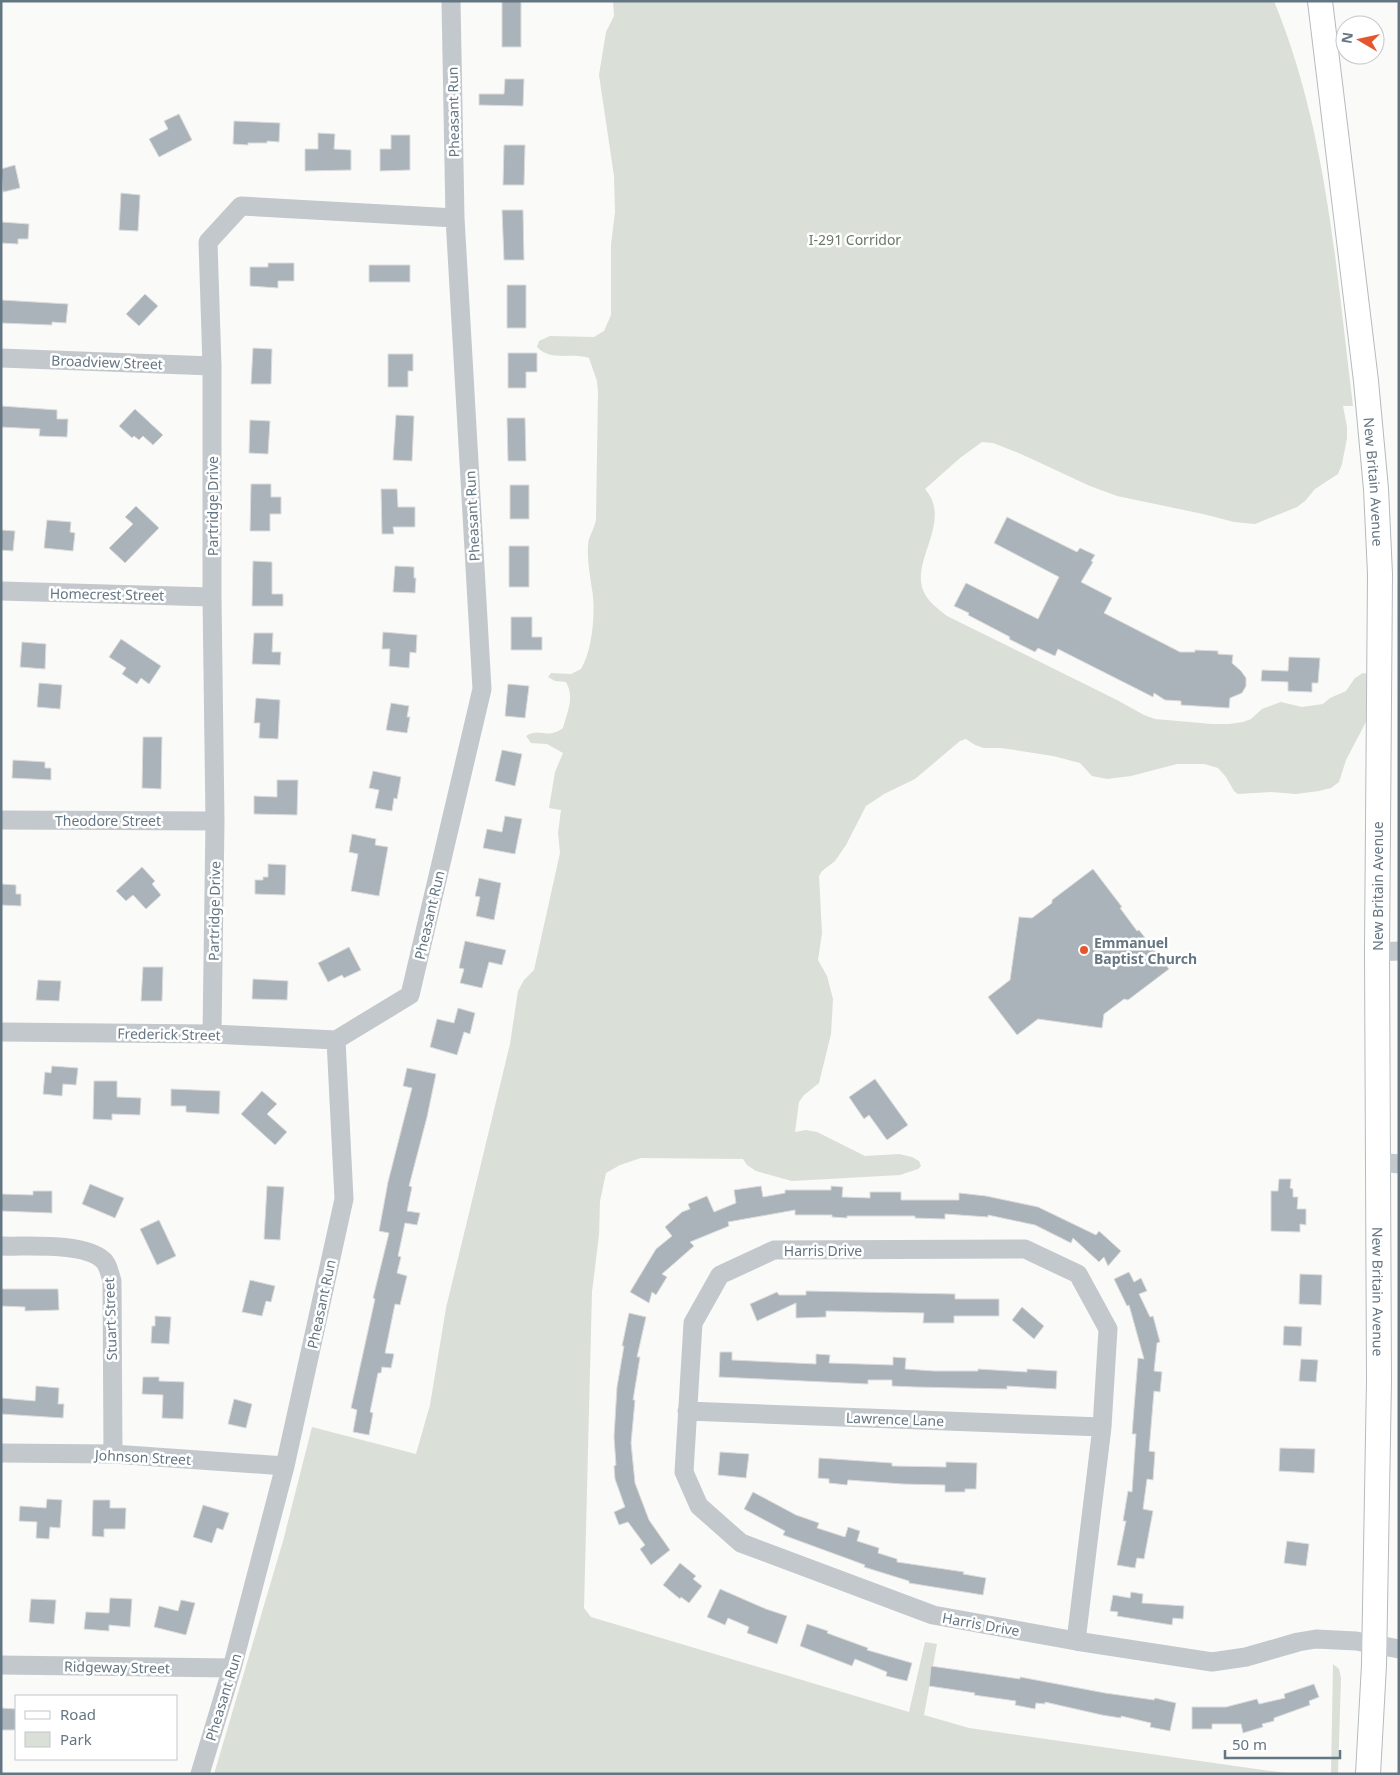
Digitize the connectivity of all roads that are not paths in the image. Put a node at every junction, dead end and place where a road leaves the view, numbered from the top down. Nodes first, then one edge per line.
1 (451, 1) edge
2 (1320, 1) edge
3 (455, 218) junction
4 (1, 358) edge
5 (212, 366) junction
6 (1, 591) edge
7 (212, 597) junction
8 (1, 820) edge
9 (215, 821) junction
10 (1388, 952) edge
11 (1, 1032) edge
12 (212, 1034) junction
13 (336, 1040) junction
14 (1388, 1163) edge
15 (1, 1246) edge
16 (687, 1411) junction
17 (1102, 1427) junction
18 (1, 1453) edge
19 (113, 1454) junction
20 (285, 1466) junction
21 (1076, 1641) junction
22 (1374, 1643) junction
23 (1399, 1649) edge
24 (1, 1665) edge
25 (232, 1668) junction
26 (200, 1774) edge
27 (1368, 1774) edge

1 - 3 street, Pheasant Run
2 - 10 main road, New Britain Avenue
3 - 5 street, Partridge Drive
3 - 13 street, Pheasant Run
4 - 5 street, Broadview Street
5 - 7 street, Partridge Drive
6 - 7 street, Homecrest Street
7 - 9 street, Partridge Drive
8 - 9 street, Theodore Street
9 - 12 street, Partridge Drive
10 - 14 main road, New Britain Avenue
11 - 12 street, Frederick Street
12 - 13 street, Frederick Street
13 - 20 street, Pheasant Run
14 - 22 main road, New Britain Avenue
15 - 19 street, Stuart Street
16 - 17 street, Lawrence Lane
16 - 17 street, Harris Drive
16 - 21 street, Harris Drive
17 - 21 street, Harris Drive
18 - 19 street, Johnson Street
19 - 20 street, Johnson Street
20 - 25 street, Pheasant Run
21 - 22 street, Harris Drive
22 - 23 street, Harris Drive
22 - 27 main road, New Britain Avenue
24 - 25 street, Ridgeway Street
25 - 26 street, Pheasant Run

